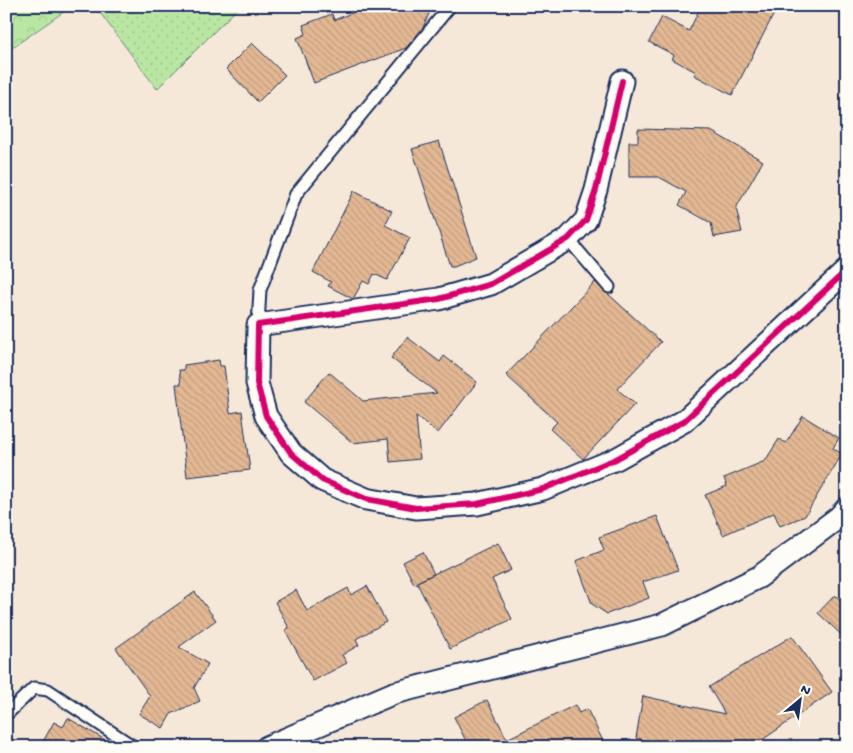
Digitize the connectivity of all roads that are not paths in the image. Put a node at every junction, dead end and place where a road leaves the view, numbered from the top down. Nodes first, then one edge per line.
1 (450, 6) edge
2 (622, 81) dead end
3 (568, 239) junction
4 (847, 270) edge
5 (609, 288) dead end
6 (258, 325) junction
7 (847, 508) edge
8 (9, 712) dead end
9 (134, 747) edge
10 (267, 747) edge

1 - 6 lane
2 - 3 street
3 - 5 lane
3 - 6 street
4 - 6 street
7 - 10 street
8 - 9 lane

